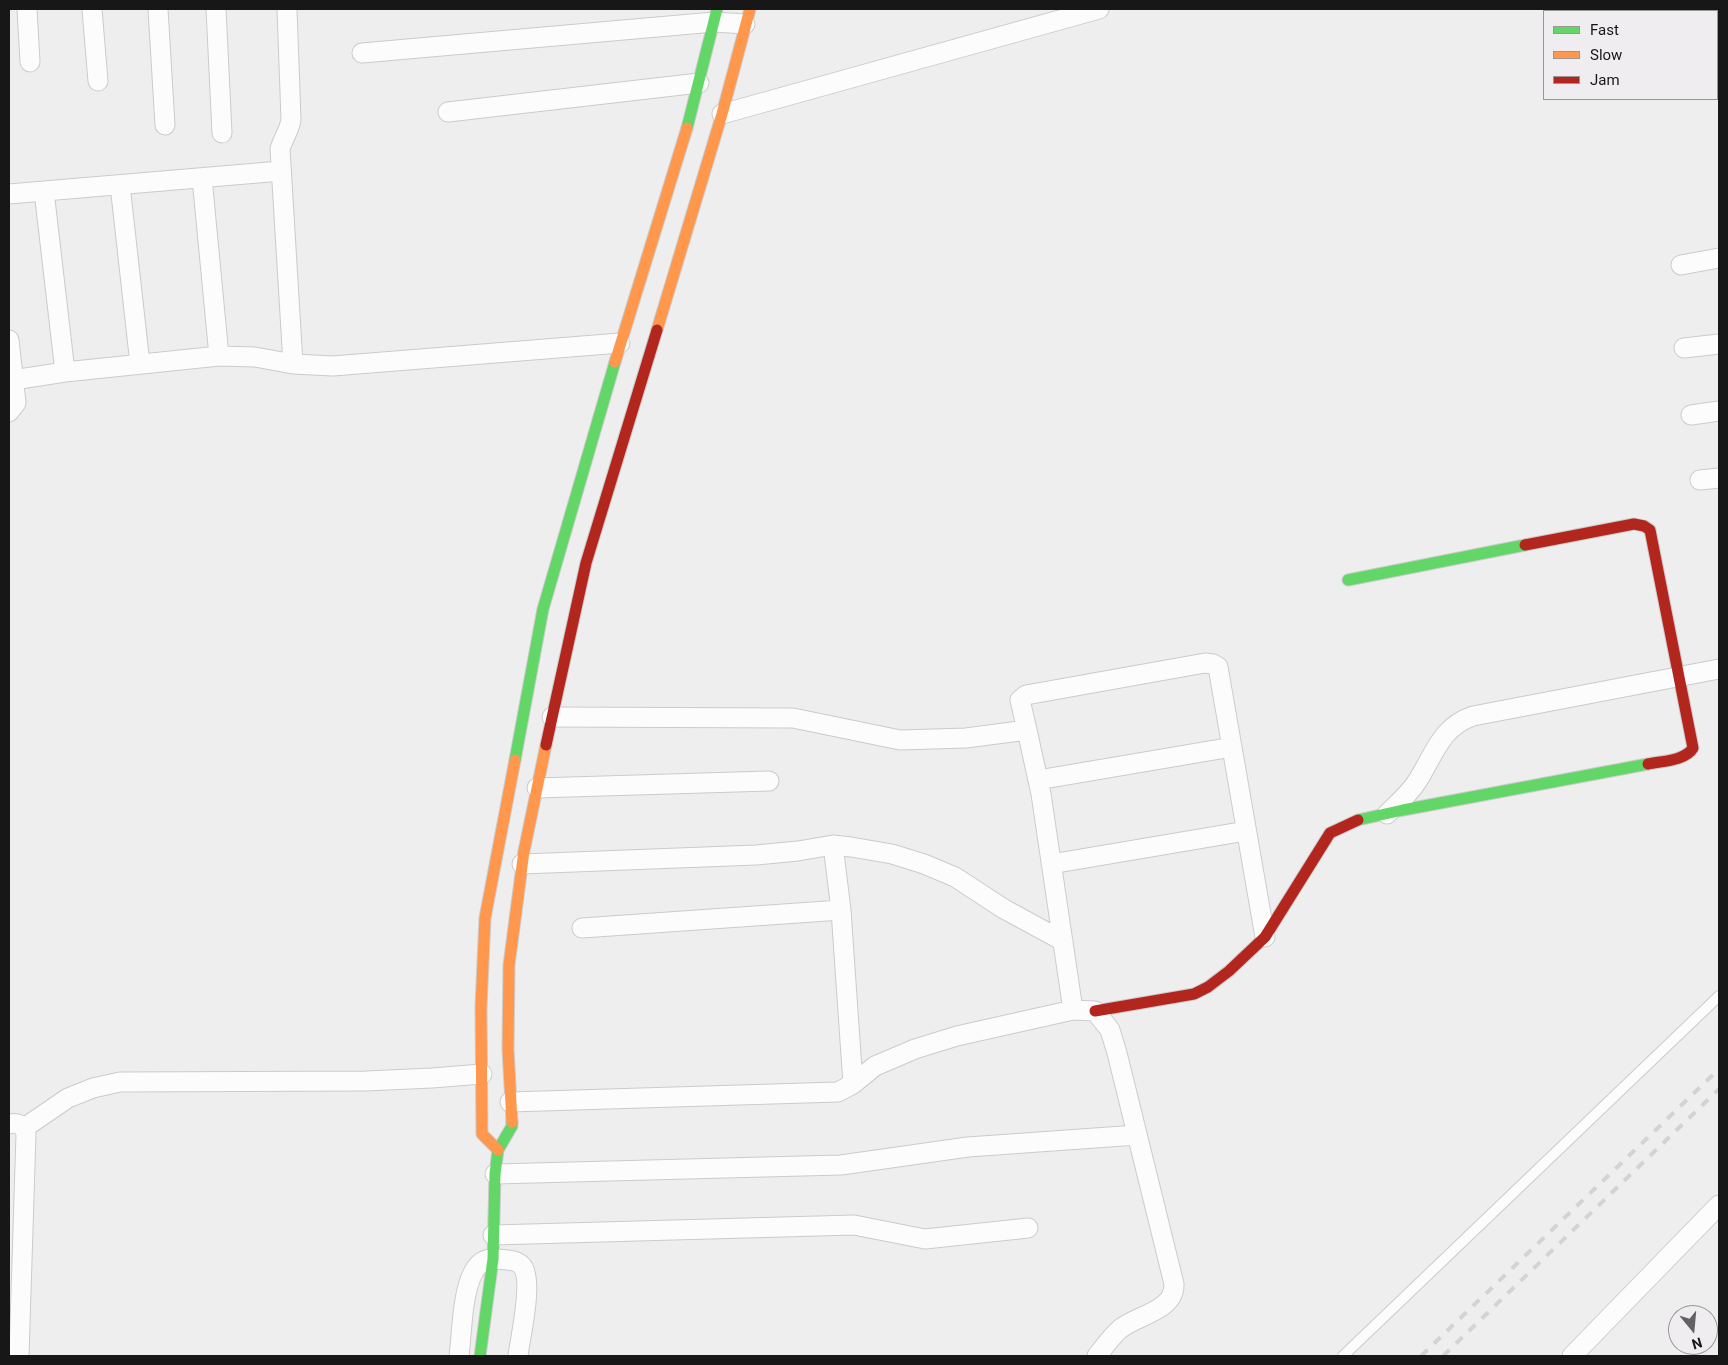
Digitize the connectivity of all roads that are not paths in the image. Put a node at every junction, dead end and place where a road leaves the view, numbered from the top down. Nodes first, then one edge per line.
1 (27, 9) edge
2 (92, 9) edge
3 (158, 9) edge
4 (216, 9) edge
5 (287, 9) edge
6 (1099, 9) edge
7 (716, 16) edge
8 (748, 16) edge
9 (362, 53) dead end
10 (30, 62) dead end
11 (98, 81) dead end
12 (699, 83) junction
13 (448, 112) dead end
14 (722, 114) junction
15 (165, 126) dead end
16 (222, 133) dead end
17 (280, 171) junction
18 (202, 178) junction
19 (120, 185) junction
20 (44, 191) junction
21 (9, 194) edge
22 (1719, 258) edge
23 (1681, 265) dead end
24 (9, 340) edge
25 (620, 343) junction
26 (1719, 344) edge
27 (1684, 348) dead end
28 (219, 356) junction
29 (140, 364) junction
30 (293, 364) junction
31 (65, 372) junction
32 (13, 380) junction
33 (1719, 411) edge
34 (9, 412) edge
35 (1691, 415) dead end
36 (1719, 478) edge
37 (1700, 480) dead end
38 (1348, 580) dead end
39 (1719, 669) edge
40 (1680, 676) junction
41 (552, 717) junction
42 (1027, 730) junction
43 (1232, 747) junction
44 (1038, 780) junction
45 (769, 781) dead end
46 (537, 788) junction
47 (1387, 814) junction
48 (1246, 831) junction
49 (833, 845) junction
50 (522, 864) junction
51 (1051, 864) junction
52 (841, 910) junction
53 (582, 928) dead end
54 (1265, 937) junction
55 (1063, 941) junction
56 (1719, 996) edge
57 (1074, 1010) junction
58 (1095, 1011) junction
59 (482, 1074) junction
60 (853, 1084) junction
61 (510, 1102) junction
62 (17, 1126) edge
63 (1137, 1135) junction
64 (498, 1150) junction
65 (495, 1174) junction
66 (1719, 1206) edge
67 (1028, 1228) dead end
68 (493, 1235) junction
69 (493, 1259) junction
70 (1575, 1355) edge
71 (19, 1356) edge
72 (459, 1356) edge
73 (480, 1356) edge
74 (518, 1356) edge
75 (1097, 1356) edge
76 (1343, 1356) edge

1 - 10 street
2 - 11 street
3 - 15 street
4 - 16 street
5 - 17 street
6 - 14 street
7 - 8 street
7 - 9 street
7 - 12 main road
8 - 14 main road
12 - 13 street
12 - 25 main road
14 - 41 main road
17 - 18 street
17 - 30 street
18 - 19 street
18 - 28 street
19 - 20 street
19 - 29 street
20 - 21 street
20 - 31 street
22 - 23 street
24 - 32 street
25 - 30 street
25 - 59 main road
26 - 27 street
28 - 29 street
28 - 30 street
29 - 31 street
31 - 32 street
32 - 34 street
33 - 35 street
36 - 37 street
38 - 40 main road
39 - 40 street
40 - 47 street
40 - 47 main road
41 - 42 street
41 - 46 main road
42 - 43 street
42 - 44 street
43 - 44 street
43 - 48 street
44 - 51 street
45 - 46 street
46 - 50 main road
47 - 54 main road
48 - 51 street
48 - 54 street
49 - 50 street
49 - 52 street
49 - 55 street
50 - 61 main road
51 - 55 street
52 - 53 street
52 - 60 street
54 - 58 main road
55 - 57 street
56 - 76 lane
57 - 58 street
57 - 60 street
58 - 63 street
59 - 62 street
59 - 64 main road
60 - 61 street
61 - 64 main road
62 - 71 street
63 - 65 street
63 - 75 street
64 - 65 main road
65 - 68 main road
66 - 70 street
67 - 68 street
68 - 69 main road
69 - 72 street
69 - 73 main road
69 - 74 street

